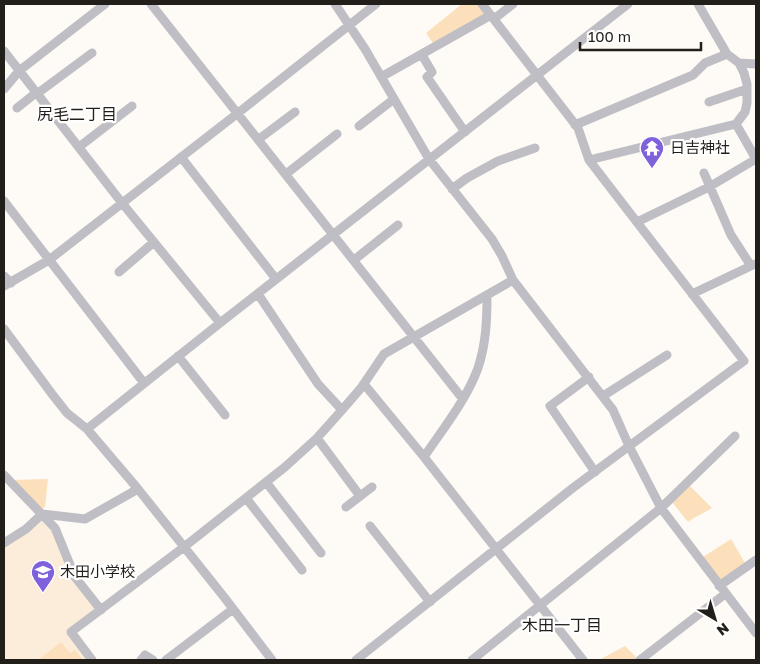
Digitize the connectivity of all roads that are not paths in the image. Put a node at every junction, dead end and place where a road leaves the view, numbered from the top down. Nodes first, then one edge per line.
1 (105, 4) edge
2 (151, 4) edge
3 (335, 4) edge
4 (376, 4) edge
5 (482, 4) edge
6 (513, 4) edge
7 (628, 4) edge
8 (698, 4) edge
9 (492, 17) junction
10 (349, 25) junction
11 (4, 51) edge
12 (92, 53) dead end
13 (727, 54) junction
14 (422, 55) junction
15 (738, 63) junction
16 (756, 64) edge
17 (19, 71) junction
18 (537, 74) junction
19 (381, 77) junction
20 (4, 89) edge
21 (747, 89) junction
22 (37, 93) junction
23 (394, 99) junction
24 (709, 102) dead end
25 (132, 106) dead end
26 (17, 108) dead end
27 (295, 112) dead end
28 (238, 113) junction
29 (736, 124) junction
30 (575, 125) junction
31 (359, 126) dead end
32 (465, 132) junction
33 (338, 134) dead end
34 (259, 139) junction
35 (79, 147) junction
36 (535, 148) dead end
37 (181, 157) junction
38 (429, 159) junction
39 (756, 159) edge
40 (589, 160) junction
41 (704, 173) dead end
42 (286, 174) junction
43 (709, 186) junction
44 (452, 189) junction
45 (4, 201) edge
46 (122, 203) junction
47 (637, 222) junction
48 (398, 225) dead end
49 (333, 234) junction
50 (154, 242) junction
51 (49, 260) junction
52 (354, 260) junction
53 (754, 265) edge
54 (119, 272) dead end
55 (4, 276) edge
56 (276, 279) junction
57 (513, 280) junction
58 (8, 285) edge
59 (258, 294) junction
60 (692, 294) junction
61 (487, 296) junction
62 (220, 323) junction
63 (4, 329) edge
64 (413, 337) junction
65 (667, 354) dead end
66 (178, 356) junction
67 (589, 377) junction
68 (144, 383) junction
69 (364, 384) junction
70 (603, 396) junction
71 (462, 398) junction
72 (342, 410) junction
73 (225, 415) dead end
74 (87, 429) junction
75 (735, 436) dead end
76 (316, 438) junction
77 (629, 446) junction
78 (424, 457) junction
79 (594, 472) junction
80 (4, 476) edge
81 (266, 482) junction
82 (372, 487) dead end
83 (138, 489) junction
84 (360, 496) junction
85 (246, 498) junction
86 (346, 507) dead end
87 (661, 508) junction
88 (42, 514) junction
89 (370, 526) dead end
90 (4, 543) edge
91 (184, 547) junction
92 (495, 550) junction
93 (321, 553) dead end
94 (756, 560) edge
95 (302, 570) dead end
96 (719, 586) junction
97 (726, 594) junction
98 (430, 602) junction
99 (540, 606) junction
100 (233, 609) junction
101 (100, 610) junction
102 (756, 633) edge
103 (92, 660) edge
104 (141, 660) edge
105 (153, 660) edge
106 (166, 660) edge
107 (272, 660) edge
108 (356, 660) edge
109 (472, 660) edge
110 (583, 660) edge
111 (640, 660) edge

1 - 17 street
2 - 28 street
3 - 10 street
4 - 10 street
5 - 9 street
6 - 9 street
7 - 18 street
8 - 13 street
9 - 14 street
9 - 18 street
10 - 19 street
10 - 28 street
11 - 17 street
12 - 22 street
13 - 15 street
13 - 30 street
14 - 19 street
14 - 32 street
15 - 16 street
15 - 21 street
17 - 20 street
17 - 22 street
18 - 30 street
18 - 32 street
19 - 23 street
21 - 24 street
21 - 29 street
22 - 26 street
22 - 35 street
23 - 31 street
23 - 38 street
25 - 35 street
27 - 34 street
28 - 34 street
28 - 37 street
29 - 39 street
29 - 40 street
30 - 40 street
32 - 38 street
33 - 42 street
34 - 42 street
35 - 46 street
36 - 44 street
37 - 46 street
37 - 56 street
38 - 44 street
38 - 49 street
39 - 43 street
40 - 47 street
41 - 43 street
42 - 49 street
43 - 47 street
43 - 53 street
44 - 57 street
45 - 51 street
46 - 50 street
46 - 51 street
47 - 60 street
48 - 52 street
49 - 52 street
49 - 56 street
50 - 54 street
50 - 62 street
51 - 58 street
51 - 68 street
52 - 64 street
53 - 60 street
55 - 58 street
56 - 59 street
57 - 61 street
57 - 67 street
59 - 62 street
59 - 72 street
60 - 77 street
61 - 64 street
61 - 71 street
62 - 66 street
63 - 74 street
64 - 69 street
64 - 71 street
65 - 70 street
66 - 68 street
66 - 73 street
67 - 70 street
67 - 79 street
68 - 74 street
69 - 72 street
69 - 78 street
70 - 77 street
71 - 78 street
72 - 76 street
74 - 83 street
75 - 87 street
76 - 81 street
76 - 84 street
77 - 79 street
77 - 87 street
78 - 92 street
79 - 92 street
80 - 88 street
81 - 85 street
81 - 93 street
82 - 84 street
83 - 88 street
83 - 91 street
84 - 86 street
85 - 91 street
85 - 95 street
87 - 96 street
87 - 99 street
88 - 90 street
88 - 101 street
89 - 98 street
91 - 100 street
91 - 101 street
92 - 98 street
92 - 99 street
94 - 96 street
96 - 97 street
97 - 102 street
97 - 111 street
98 - 108 street
99 - 109 street
99 - 110 street
100 - 106 street
100 - 107 street
101 - 103 street
104 - 105 street

